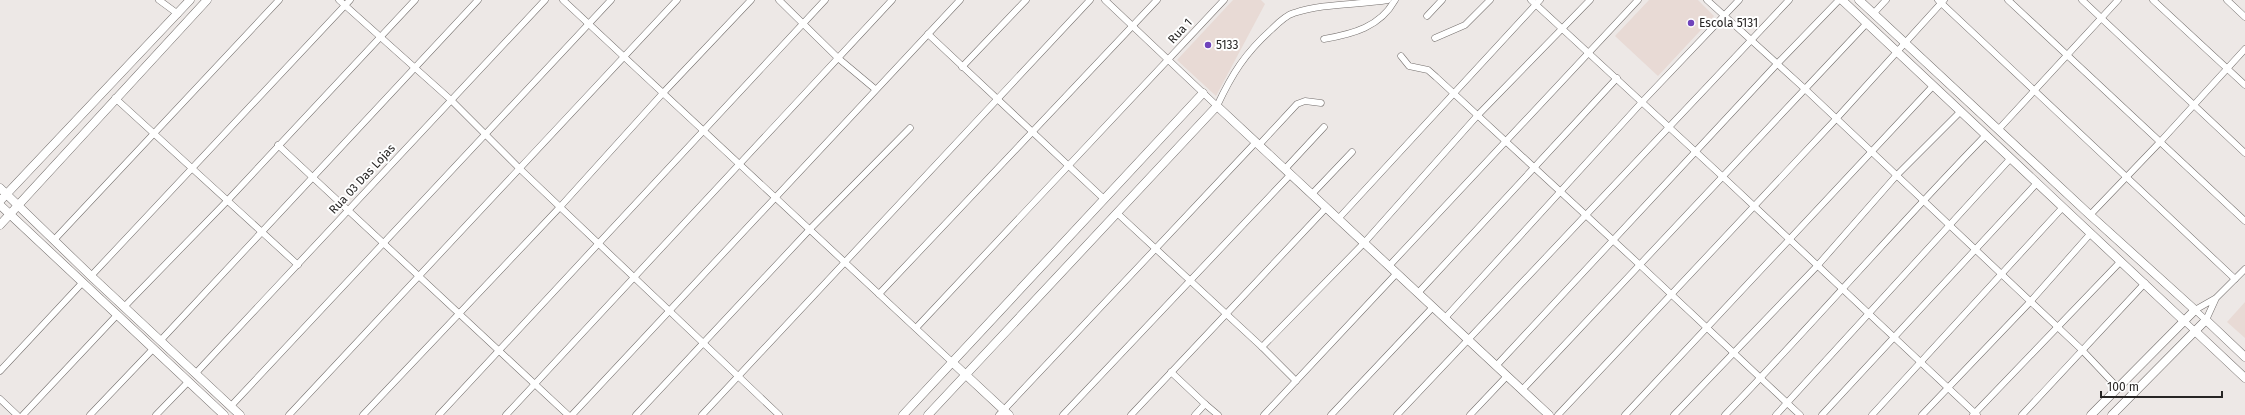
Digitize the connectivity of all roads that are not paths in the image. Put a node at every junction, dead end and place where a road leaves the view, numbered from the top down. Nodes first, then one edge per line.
1 (159, 0) edge
2 (190, 0) edge
3 (207, 0) edge
4 (279, 0) edge
5 (339, 0) edge
6 (350, 0) edge
7 (415, 0) edge
8 (478, 0) edge
9 (545, 0) edge
10 (563, 0) edge
11 (611, 0) edge
12 (677, 0) edge
13 (751, 0) edge
14 (779, 0) edge
15 (825, 0) edge
16 (892, 0) edge
17 (960, 0) edge
18 (1026, 0) edge
19 (1090, 0) edge
20 (1105, 0) edge
21 (1157, 0) edge
22 (1224, 0) edge
23 (1388, 0) edge
24 (1395, 0) edge
25 (1442, 0) edge
26 (1490, 0) edge
27 (1590, 0) edge
28 (1638, 0) edge
29 (1707, 0) edge
30 (1739, 0) edge
31 (1789, 0) edge
32 (1840, 0) edge
33 (1859, 0) edge
34 (1886, 0) edge
35 (2008, 0) edge
36 (2082, 0) edge
37 (2118, 0) edge
38 (2153, 0) edge
39 (2227, 0) edge
40 (1941, 1) edge
41 (1536, 2) edge
42 (345, 5) junction
43 (1874, 13) junction
44 (178, 14) junction
45 (1427, 16) dead end
46 (1724, 16) junction
47 (2245, 17) edge
48 (2102, 18) junction
49 (1866, 23) junction
50 (589, 24) junction
51 (803, 24) junction
52 (1132, 27) junction
53 (1563, 30) junction
54 (928, 34) junction
55 (380, 37) junction
56 (1435, 38) dead end
57 (1324, 39) dead end
58 (1750, 41) junction
59 (1906, 43) junction
60 (2245, 49) edge
61 (1898, 52) junction
62 (1589, 54) junction
63 (2068, 55) junction
64 (625, 56) junction
65 (1401, 56) dead end
66 (838, 58) junction
67 (1169, 60) junction
68 (1777, 64) junction
69 (962, 67) junction
70 (414, 68) junction
71 (2227, 68) junction
72 (1617, 78) junction
73 (2245, 85) edge
74 (1933, 86) junction
75 (875, 89) junction
76 (1805, 89) junction
77 (2034, 92) junction
78 (663, 93) junction
79 (1203, 93) junction
80 (1453, 93) junction
81 (115, 98) junction
82 (451, 100) junction
83 (997, 100) junction
84 (1642, 102) junction
85 (1321, 103) dead end
86 (2194, 104) junction
87 (1217, 106) junction
88 (1961, 112) junction
89 (1477, 116) junction
90 (1836, 119) junction
91 (1324, 127) dead end
92 (1669, 127) junction
93 (910, 128) dead end
94 (703, 129) junction
95 (1998, 130) junction
96 (154, 133) junction
97 (1033, 133) junction
98 (1986, 135) junction
99 (486, 136) junction
100 (2161, 141) junction
101 (1505, 142) junction
102 (1257, 143) junction
103 (278, 145) junction
104 (1352, 152) dead end
105 (1695, 152) junction
106 (1872, 153) junction
107 (2245, 153) edge
108 (2010, 159) junction
109 (741, 164) junction
110 (1069, 165) junction
111 (1533, 167) junction
112 (193, 168) junction
113 (520, 169) junction
114 (1288, 172) junction
115 (1896, 176) junction
116 (1723, 177) junction
117 (2127, 177) junction
118 (314, 178) junction
119 (2037, 182) junction
120 (3, 191) edge
121 (1561, 193) junction
122 (1312, 194) junction
123 (775, 196) junction
124 (1104, 199) junction
125 (228, 200) junction
126 (1922, 200) junction
127 (0, 201) edge
128 (0, 205) edge
129 (18, 205) junction
130 (1754, 206) junction
131 (560, 207) junction
132 (2063, 207) junction
133 (1326, 208) junction
134 (348, 210) junction
135 (1117, 213) junction
136 (10, 214) junction
137 (2090, 215) junction
138 (1586, 216) junction
139 (1338, 219) junction
140 (2245, 220) edge
141 (0, 225) edge
142 (1950, 226) junction
143 (811, 228) junction
144 (263, 232) junction
145 (2091, 233) junction
146 (1613, 239) junction
147 (54, 240) junction
148 (1790, 240) junction
149 (598, 243) junction
150 (1364, 243) junction
151 (385, 244) junction
152 (1155, 249) junction
153 (1974, 249) junction
154 (845, 261) junction
155 (2121, 261) junction
156 (298, 265) junction
157 (1818, 265) junction
158 (1389, 266) junction
159 (1641, 266) junction
160 (2245, 269) edge
161 (1397, 273) junction
162 (2002, 275) junction
163 (91, 276) junction
164 (419, 276) junction
165 (633, 277) junction
166 (2235, 279) junction
167 (1190, 281) junction
168 (83, 282) junction
169 (2145, 283) junction
170 (1844, 290) junction
171 (1418, 293) junction
172 (879, 294) junction
173 (1672, 295) junction
174 (2216, 298) junction
175 (2030, 302) junction
176 (124, 307) junction
177 (1433, 307) junction
178 (669, 310) junction
179 (2195, 310) junction
180 (459, 313) junction
181 (1226, 314) junction
182 (117, 315) junction
183 (1870, 315) junction
184 (1445, 318) junction
185 (2206, 320) junction
186 (2184, 321) junction
187 (1706, 327) junction
188 (2057, 327) junction
189 (916, 328) junction
190 (2195, 331) junction
191 (1895, 338) junction
192 (161, 340) junction
193 (1468, 340) junction
194 (704, 344) junction
195 (1262, 347) junction
196 (153, 349) junction
197 (2082, 350) junction
198 (499, 351) junction
199 (1734, 353) junction
200 (2245, 357) edge
201 (952, 362) junction
202 (1922, 363) junction
203 (1496, 366) junction
204 (0, 371) edge
205 (1171, 372) junction
206 (196, 373) junction
207 (966, 374) junction
208 (738, 376) junction
209 (1507, 376) junction
210 (1761, 378) junction
211 (2245, 378) edge
212 (1296, 381) junction
213 (188, 382) junction
214 (536, 385) junction
215 (1948, 388) junction
216 (2118, 388) junction
217 (1522, 390) junction
218 (0, 399) edge
219 (1787, 403) junction
220 (1205, 404) junction
221 (231, 406) junction
222 (772, 409) junction
223 (1004, 413) edge
224 (222, 414) edge
225 (1546, 414) edge
226 (1975, 414) edge
227 (17, 415) edge
228 (23, 415) edge
229 (90, 415) edge
230 (156, 415) edge
231 (240, 415) edge
232 (289, 415) edge
233 (363, 415) edge
234 (439, 415) edge
235 (506, 415) edge
236 (568, 415) edge
237 (572, 415) edge
238 (636, 415) edge
239 (702, 415) edge
240 (767, 415) edge
241 (779, 415) edge
242 (904, 415) edge
243 (928, 415) edge
244 (1063, 415) edge
245 (1131, 415) edge
246 (1195, 415) edge
247 (1218, 415) edge
248 (1264, 415) edge
249 (1331, 415) edge
250 (1397, 415) edge
251 (1470, 415) edge
252 (1558, 415) edge
253 (1625, 415) edge
254 (1674, 415) edge
255 (1725, 415) edge
256 (1776, 415) edge
257 (1800, 415) edge
258 (1822, 415) edge
259 (1872, 415) edge
260 (1922, 415) edge
261 (2022, 415) edge
262 (2092, 415) edge
263 (2112, 415) edge

1 - 44 street
2 - 44 street
3 - 81 street
4 - 96 street
5 - 42 street
6 - 42 street
7 - 55 street
8 - 70 street
9 - 82 street, Rua 03 Das Lojas
10 - 50 street
11 - 50 street
12 - 64 street
13 - 78 street
14 - 51 street
15 - 51 street
16 - 66 street
17 - 54 street
18 - 69 street
19 - 83 street
20 - 52 street
21 - 52 street
22 - 67 street, Rua 1
23 - 87 street
24 - 57 street
25 - 45 street
26 - 56 street
27 - 53 street
28 - 62 street
29 - 46 street
30 - 46 street
31 - 58 street
32 - 49 street
32 - 68 street
33 - 43 street
34 - 43 street
35 - 63 street
36 - 48 street
37 - 48 street
38 - 71 street
39 - 47 street
40 - 59 street
40 - 77 street
41 - 53 street
41 - 80 street
42 - 55 street
42 - 112 street
43 - 59 street
44 - 120 street
46 - 58 street
46 - 84 street
48 - 63 street
48 - 86 street
49 - 61 street
49 - 76 street
50 - 64 street
50 - 99 street
51 - 66 street
51 - 94 street
52 - 67 street
52 - 97 street
53 - 62 street
53 - 89 street
54 - 69 street
54 - 75 street
55 - 70 street
55 - 103 street
58 - 68 street
58 - 92 street
59 - 61 street
59 - 95 street
60 - 71 street
61 - 74 street
61 - 90 street
62 - 72 street
62 - 101 street
63 - 77 street
63 - 100 street
64 - 78 street
64 - 113 street
65 - 80 street
66 - 75 street
66 - 109 street
67 - 79 street
67 - 110 street, Rua 1
68 - 76 street
68 - 105 street
69 - 83 street
70 - 82 street
70 - 118 street
71 - 73 street
71 - 86 street
72 - 84 street
72 - 111 street
74 - 88 street
74 - 106 street
75 - 123 street
76 - 90 street
76 - 116 street
77 - 95 street
77 - 117 street
78 - 94 street
78 - 131 street
79 - 87 street
79 - 124 street
80 - 89 street
80 - 139 street
81 - 96 street
81 - 129 street
82 - 99 street
82 - 134 street, Rua 03 Das Lojas
83 - 97 street
83 - 154 street
84 - 92 street
84 - 121 street
85 - 102 street
86 - 100 street
86 - 107 street
87 - 102 street
87 - 135 street
88 - 98 street
88 - 115 street
89 - 101 street
89 - 150 street
90 - 106 street
90 - 130 street
91 - 114 street
92 - 105 street
92 - 138 street
93 - 143 street
94 - 109 street
94 - 149 street
95 - 137 street
96 - 112 street
96 - 147 street
97 - 110 street
97 - 172 street
98 - 108 street
98 - 126 street
99 - 113 street
99 - 151 street
100 - 117 street
100 - 140 street
101 - 111 street
101 - 158 street
102 - 114 street
102 - 152 street
103 - 118 street
103 - 125 street
104 - 122 street
105 - 116 street
105 - 146 street
106 - 115 street
106 - 148 street
108 - 119 street
108 - 142 street
109 - 123 street
109 - 165 street
110 - 124 street
110 - 189 street, Rua 1
111 - 121 street
111 - 171 street
112 - 125 street
112 - 163 street
113 - 131 street
113 - 164 street
114 - 122 street
114 - 167 street
115 - 126 street
115 - 157 street
116 - 130 street
116 - 159 street
117 - 137 street
117 - 166 street
118 - 134 street
118 - 144 street
119 - 132 street
119 - 153 street
120 - 127 street
120 - 129 street
121 - 138 street
121 - 184 street
122 - 133 street
123 - 143 street
123 - 178 street
124 - 201 street
125 - 144 street
125 - 176 street
126 - 142 street
126 - 170 street
128 - 136 street
129 - 136 street
129 - 147 street
130 - 148 street
130 - 173 street
131 - 149 street
131 - 180 street
132 - 145 street
132 - 162 street
133 - 139 street
133 - 181 street
134 - 151 street
134 - 156 street, Rua 03 Das Lojas
135 - 152 street
135 - 207 street
136 - 141 street
136 - 168 street
137 - 179 street
138 - 146 street
138 - 193 street
139 - 150 street
142 - 153 street
142 - 183 street
143 - 154 street
143 - 194 street
144 - 156 street
144 - 192 street
145 - 155 street
145 - 175 street
146 - 159 street
146 - 203 street
147 - 163 street
148 - 157 street
148 - 187 street
149 - 165 street
149 - 198 street
150 - 158 street
150 - 195 street
151 - 164 street
151 - 221 street
152 - 167 street
152 - 223 street
153 - 162 street
153 - 191 street
154 - 172 street
154 - 208 street
155 - 169 street
155 - 188 street
156 - 206 street, Rua 03 Das Lojas
157 - 170 street
157 - 199 street
158 - 161 street
159 - 173 street
159 - 217 street
160 - 166 street
161 - 171 street
161 - 212 street
162 - 175 street
162 - 202 street
163 - 176 street
164 - 180 street
164 - 232 street
165 - 178 street
165 - 214 street
166 - 174 street
167 - 181 street
167 - 244 street
168 - 182 street
168 - 204 street
169 - 186 street
169 - 197 street
170 - 183 street
170 - 210 street
171 - 177 street
172 - 189 street
173 - 187 street
173 - 252 street
174 - 179 street
174 - 185 street
175 - 188 street
175 - 215 street
176 - 192 street
177 - 184 street
177 - 249 street
178 - 194 street
178 - 237 street
179 - 185 street
179 - 186 street
180 - 198 street
180 - 233 street
181 - 195 street
181 - 205 street
182 - 196 street
182 - 228 street
183 - 191 street
183 - 219 street
184 - 193 street
185 - 190 street
185 - 200 street
186 - 190 street
186 - 216 street
187 - 199 street
187 - 253 street
188 - 197 street
188 - 226 street
189 - 201 street
190 - 211 street
190 - 263 street
191 - 202 street
191 - 258 street
192 - 206 street
193 - 203 street
193 - 250 street
194 - 208 street
194 - 238 street
195 - 212 street
196 - 213 street
196 - 229 street
197 - 216 street
197 - 261 street
198 - 214 street
198 - 234 street
199 - 210 street
199 - 254 street
201 - 207 street
201 - 242 street
202 - 215 street
202 - 259 street
203 - 209 street
205 - 220 street
205 - 245 street
206 - 221 street
207 - 223 street
207 - 243 street
208 - 222 street
208 - 239 street
209 - 217 street
209 - 251 street
210 - 219 street
210 - 255 street
212 - 248 street
213 - 224 street
213 - 230 street
214 - 235 street
214 - 236 street
215 - 226 street
215 - 260 street
216 - 262 street
217 - 225 street
218 - 227 street
219 - 256 street
219 - 257 street
220 - 246 street
220 - 247 street
221 - 231 street
222 - 240 street
222 - 241 street

